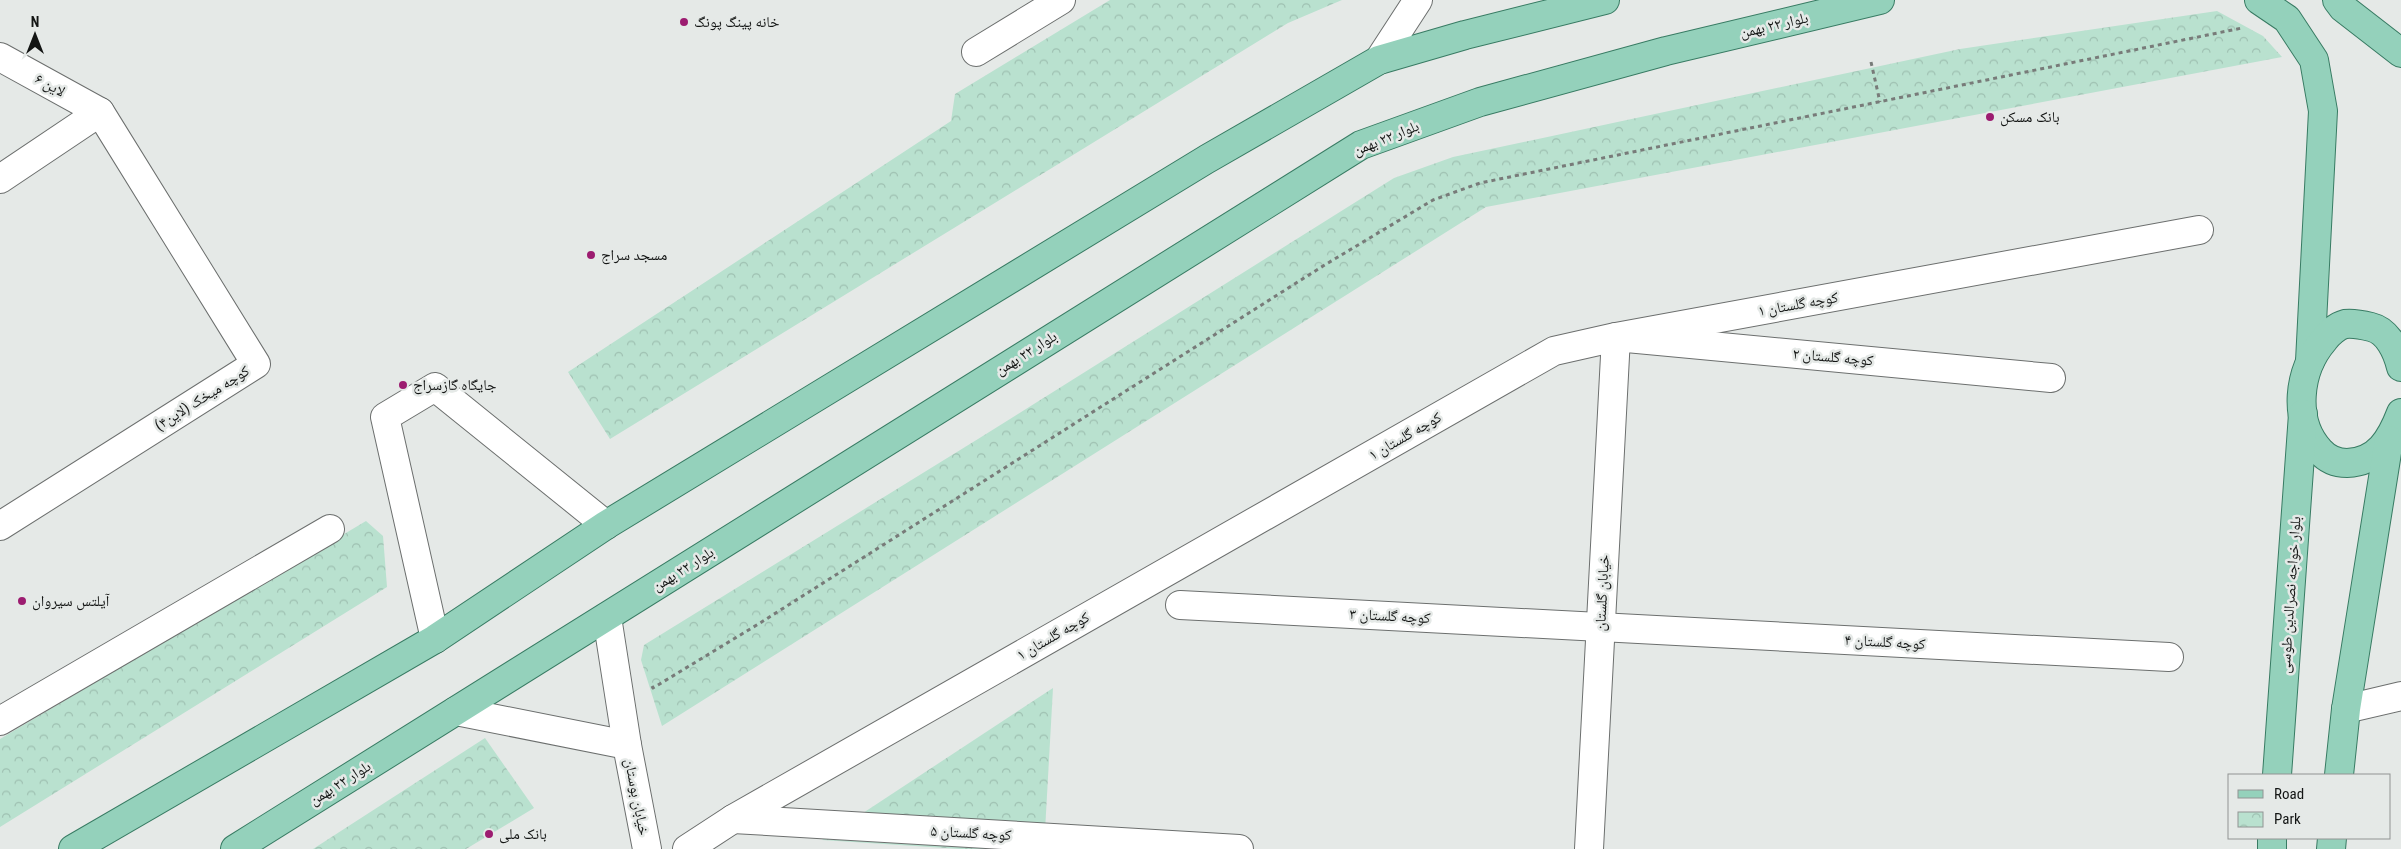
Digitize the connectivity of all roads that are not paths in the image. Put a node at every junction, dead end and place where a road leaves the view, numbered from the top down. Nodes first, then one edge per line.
1 (1060, 0) edge
2 (1418, 0) edge
3 (1605, 0) edge
4 (1880, 0) edge
5 (2259, 0) edge
6 (2337, 0) edge
7 (976, 52) dead end
8 (2401, 53) edge
9 (0, 57) edge
10 (1379, 60) junction
11 (100, 112) junction
12 (0, 179) edge
13 (2199, 230) dead end
14 (1616, 337) junction
15 (2310, 361) junction
16 (2401, 367) edge
17 (2051, 378) dead end
18 (2401, 413) edge
19 (2303, 414) junction
20 (2388, 440) junction
21 (606, 524) junction
22 (0, 526) edge
23 (330, 529) dead end
24 (1180, 605) dead end
25 (607, 617) junction
26 (1601, 627) junction
27 (435, 639) junction
28 (2169, 657) dead end
29 (2401, 696) edge
30 (2346, 709) junction
31 (456, 711) junction
32 (0, 721) edge
33 (627, 745) junction
34 (2277, 774) edge
35 (2339, 774) edge
36 (733, 819) junction
37 (73, 849) edge
38 (235, 849) edge
39 (647, 849) edge
40 (687, 849) edge
41 (1239, 849) edge
42 (1589, 849) edge

1 - 7 street
2 - 10 street
3 - 10 main road
4 - 25 main road, بلوار ۲۲ بهمن
5 - 15 main road
6 - 8 main road
9 - 11 street, لاین ۶
10 - 21 main road
11 - 12 street
11 - 22 street, کوچه میخک (لاین۴)
13 - 14 street, کوچه گلستان ۱
14 - 17 street, کوچه گلستان ۲
14 - 26 street, خیابان گلستان
14 - 36 street, کوچه گلستان ۱
15 - 16 main road
15 - 19 main road
18 - 20 main road
19 - 20 main road
19 - 34 main road, بلوار خواجه نصرالدین طوسی
20 - 30 main road
21 - 27 main road
21 - 27 street
23 - 32 street
24 - 26 street, کوچه گلستان ۳
25 - 31 main road, بلوار ۲۲ بهمن
25 - 33 street, خیابان بوستان
26 - 28 street, کوچه گلستان ۴
26 - 42 street, خیابان گلستان
27 - 37 main road
29 - 30 street
30 - 35 main road
31 - 33 street
31 - 38 main road, بلوار ۲۲ بهمن
33 - 39 street, خیابان بوستان
36 - 40 street, کوچه گلستان ۱
36 - 41 street, کوچه گلستان ۵

